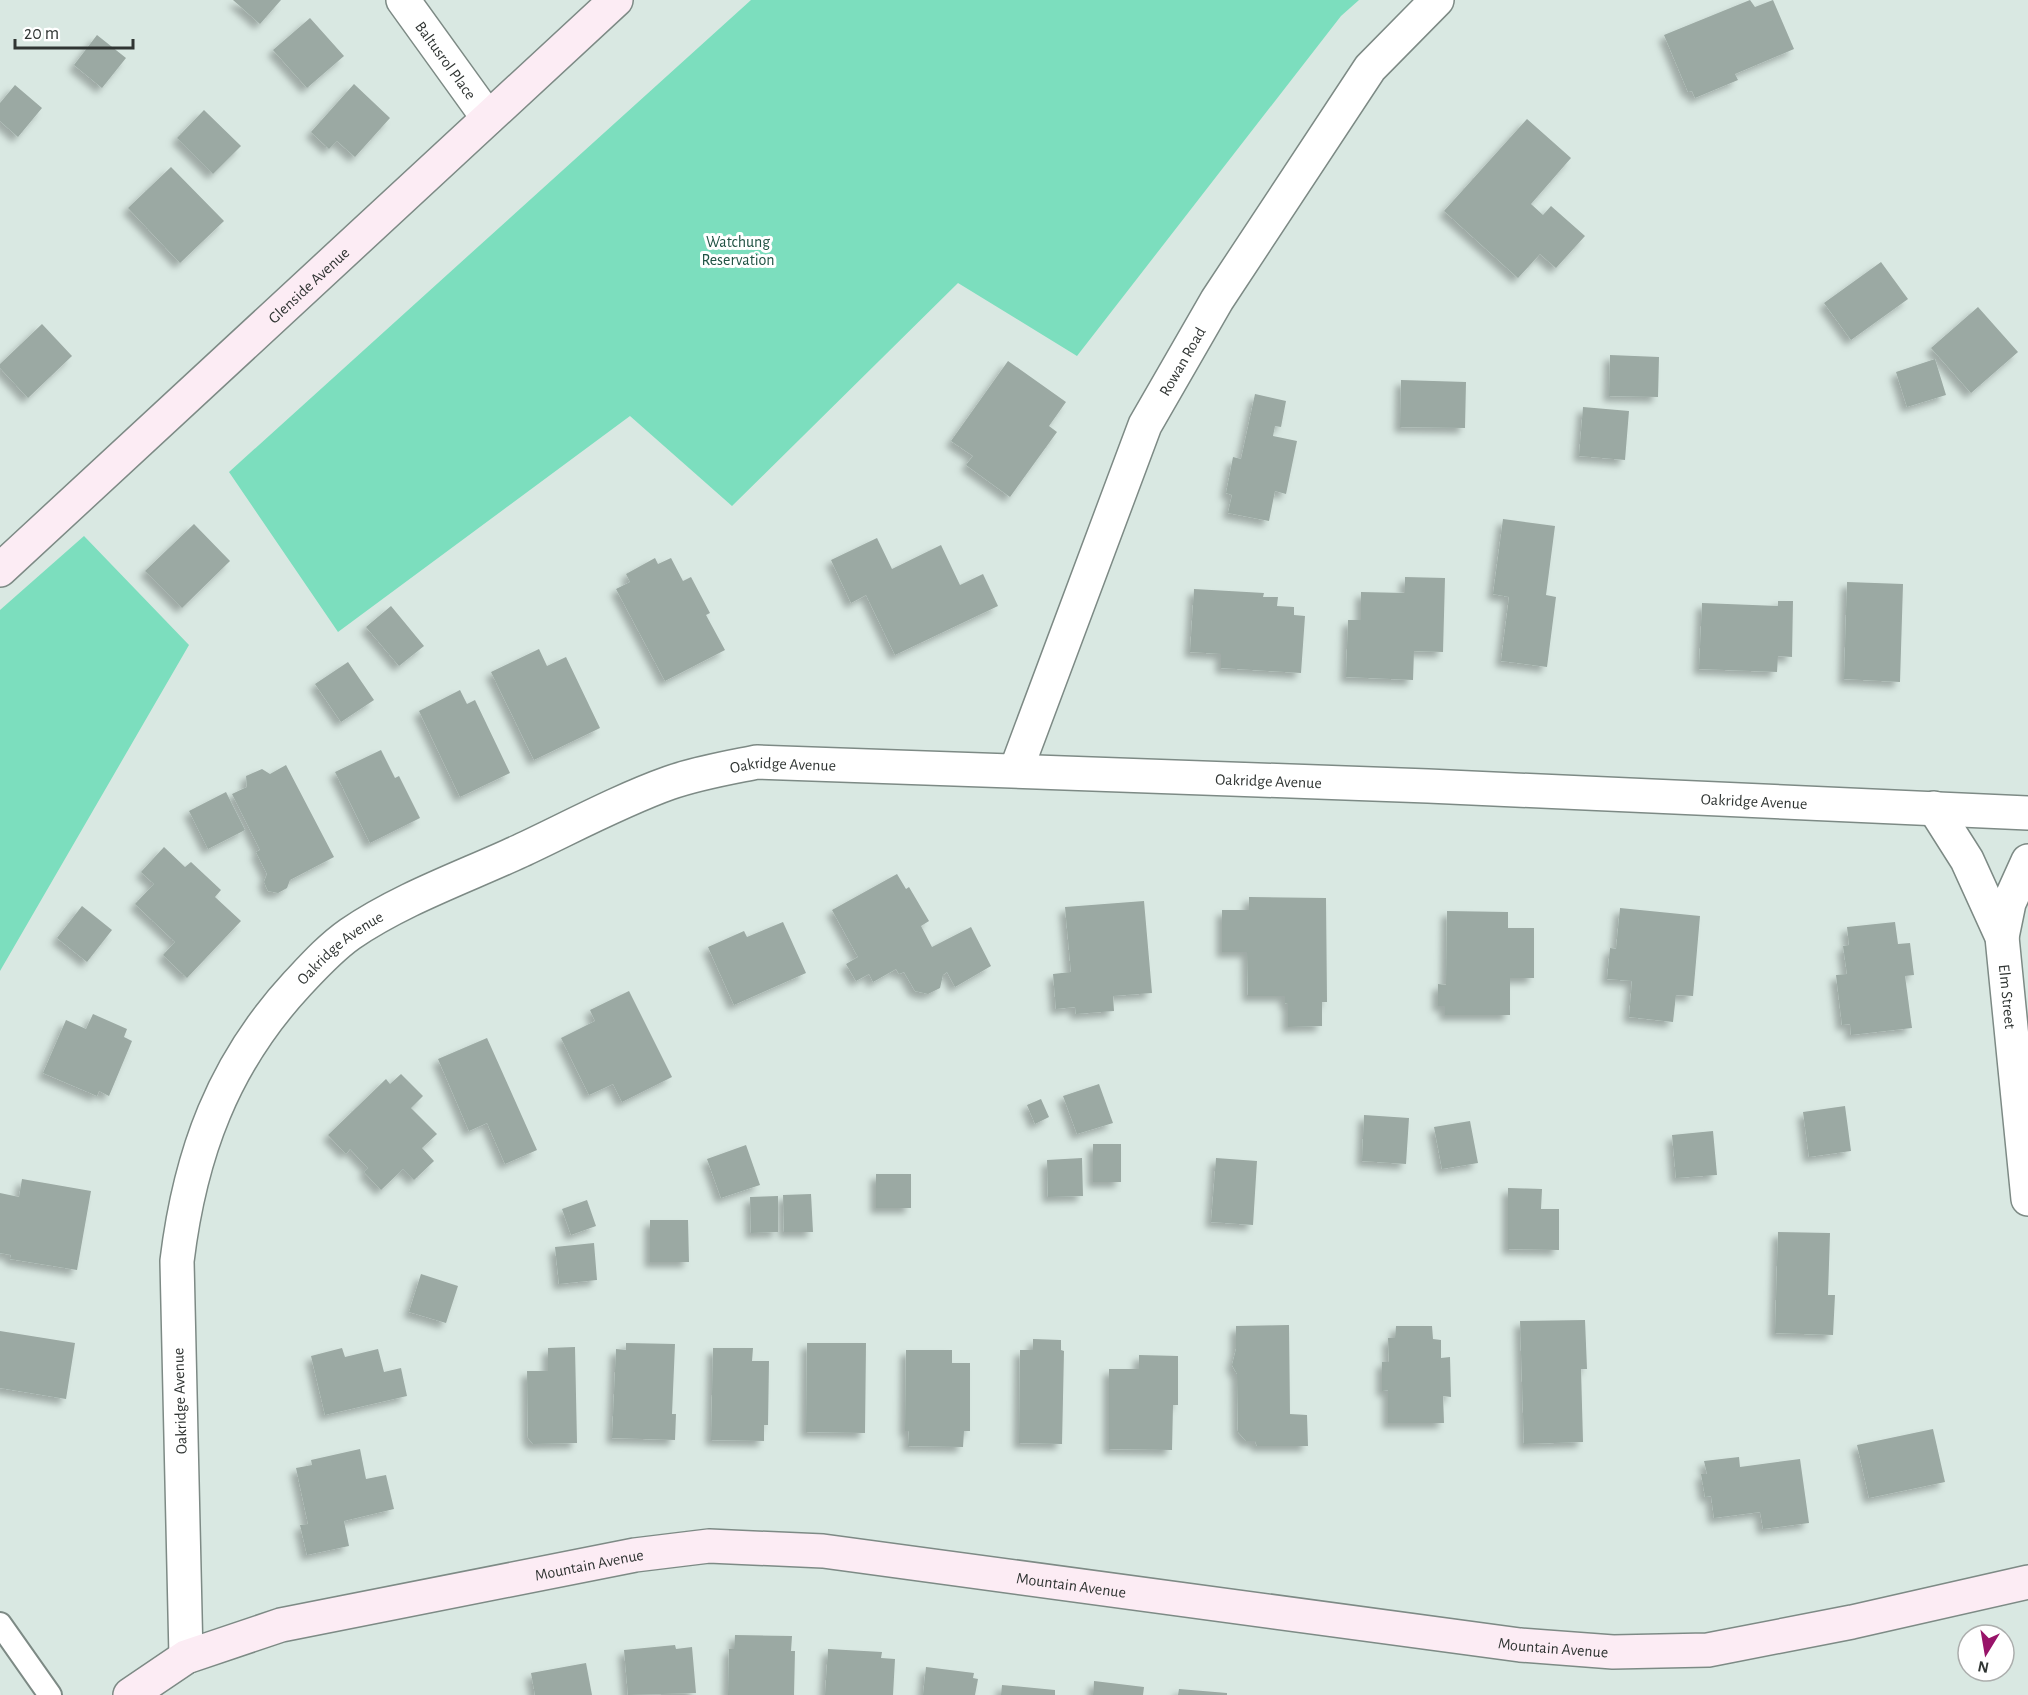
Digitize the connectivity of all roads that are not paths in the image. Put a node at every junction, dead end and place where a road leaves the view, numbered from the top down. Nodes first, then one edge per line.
1 (403, 0) edge
2 (616, 0) edge
3 (1437, 0) edge
4 (489, 118) junction
5 (0, 570) edge
6 (1016, 770) junction
7 (1934, 808) junction
8 (2028, 813) edge
9 (2028, 861) edge
10 (2002, 937) junction
11 (2028, 1199) edge
12 (2028, 1582) edge
13 (0, 1624) edge
14 (186, 1657) junction
15 (138, 1693) edge
16 (50, 1695) edge

1 - 4 street, Baltusrol Place
2 - 4 main road, Glenside Avenue
3 - 6 street, Rowan Road
4 - 5 main road, Glenside Avenue
6 - 7 street, Oakridge Avenue
6 - 14 street, Oakridge Avenue
7 - 8 street, Oakridge Avenue
7 - 10 street, Elm Street
9 - 10 street, Elm Street
10 - 11 street, Elm Street
12 - 14 main road, Mountain Avenue
13 - 16 lane
14 - 15 main road, Mountain Avenue

